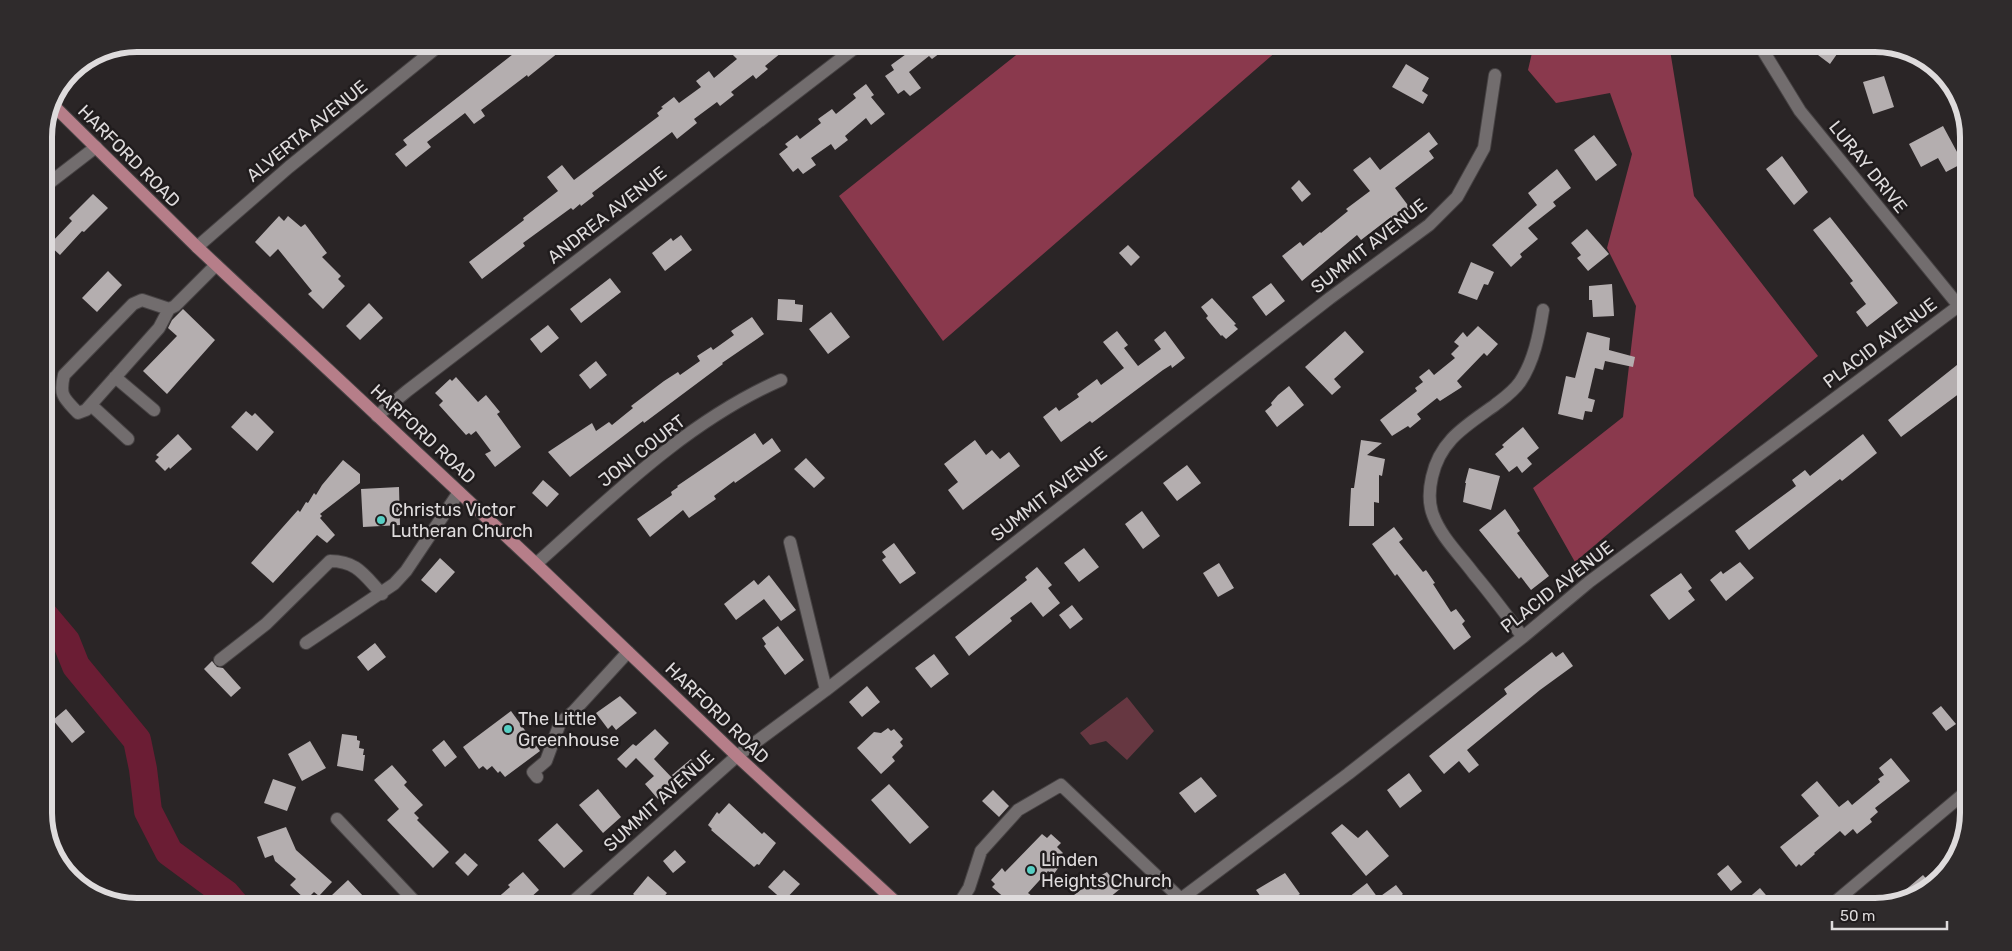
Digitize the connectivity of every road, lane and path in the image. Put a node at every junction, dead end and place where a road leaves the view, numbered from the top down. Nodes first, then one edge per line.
1 (430, 52) edge
2 (850, 52) edge
3 (1764, 52) edge
4 (1495, 75) dead end
5 (57, 109) edge
6 (96, 147) junction
7 (53, 180) edge
8 (197, 247) junction
9 (216, 265) junction
10 (1959, 296) edge
11 (1959, 306) edge
12 (169, 309) junction
13 (1543, 310) dead end
14 (115, 377) junction
15 (781, 380) dead end
16 (91, 405) junction
17 (154, 410) dead end
18 (377, 416) junction
19 (128, 439) dead end
20 (459, 492) junction
21 (790, 542) dead end
22 (536, 564) junction
23 (382, 594) junction
24 (1523, 637) junction
25 (306, 643) dead end
26 (628, 652) junction
27 (220, 660) dead end
28 (826, 690) junction
29 (737, 756) junction
30 (537, 777) dead end
31 (1960, 797) edge
32 (337, 819) dead end
33 (412, 898) edge
34 (577, 898) edge
35 (891, 898) edge
36 (963, 898) edge
37 (1180, 898) edge
38 (1182, 898) edge
39 (1840, 898) edge

1 - 8 street, ALVERTA AVENUE
2 - 18 street, ANDREA AVENUE
3 - 10 street, LURAY DRIVE
4 - 28 street, SUMMIT AVENUE
5 - 6 main road, HARFORD ROAD
6 - 7 street
6 - 8 main road, HARFORD ROAD
8 - 9 main road, HARFORD ROAD
9 - 12 street
9 - 18 main road, HARFORD ROAD
11 - 24 street, PLACID AVENUE
12 - 14 street
12 - 16 street
13 - 24 street
14 - 16 street
14 - 17 street
15 - 22 street, JONI COURT
16 - 19 street
18 - 20 main road, HARFORD ROAD
20 - 22 main road, HARFORD ROAD
20 - 23 street
21 - 28 street
22 - 26 main road, HARFORD ROAD
23 - 25 street
23 - 27 street
24 - 38 street, PLACID AVENUE
26 - 29 main road, HARFORD ROAD
26 - 30 street
28 - 29 street, SUMMIT AVENUE
29 - 34 street, SUMMIT AVENUE
29 - 35 main road, HARFORD ROAD
31 - 39 street
32 - 33 street
36 - 37 street

